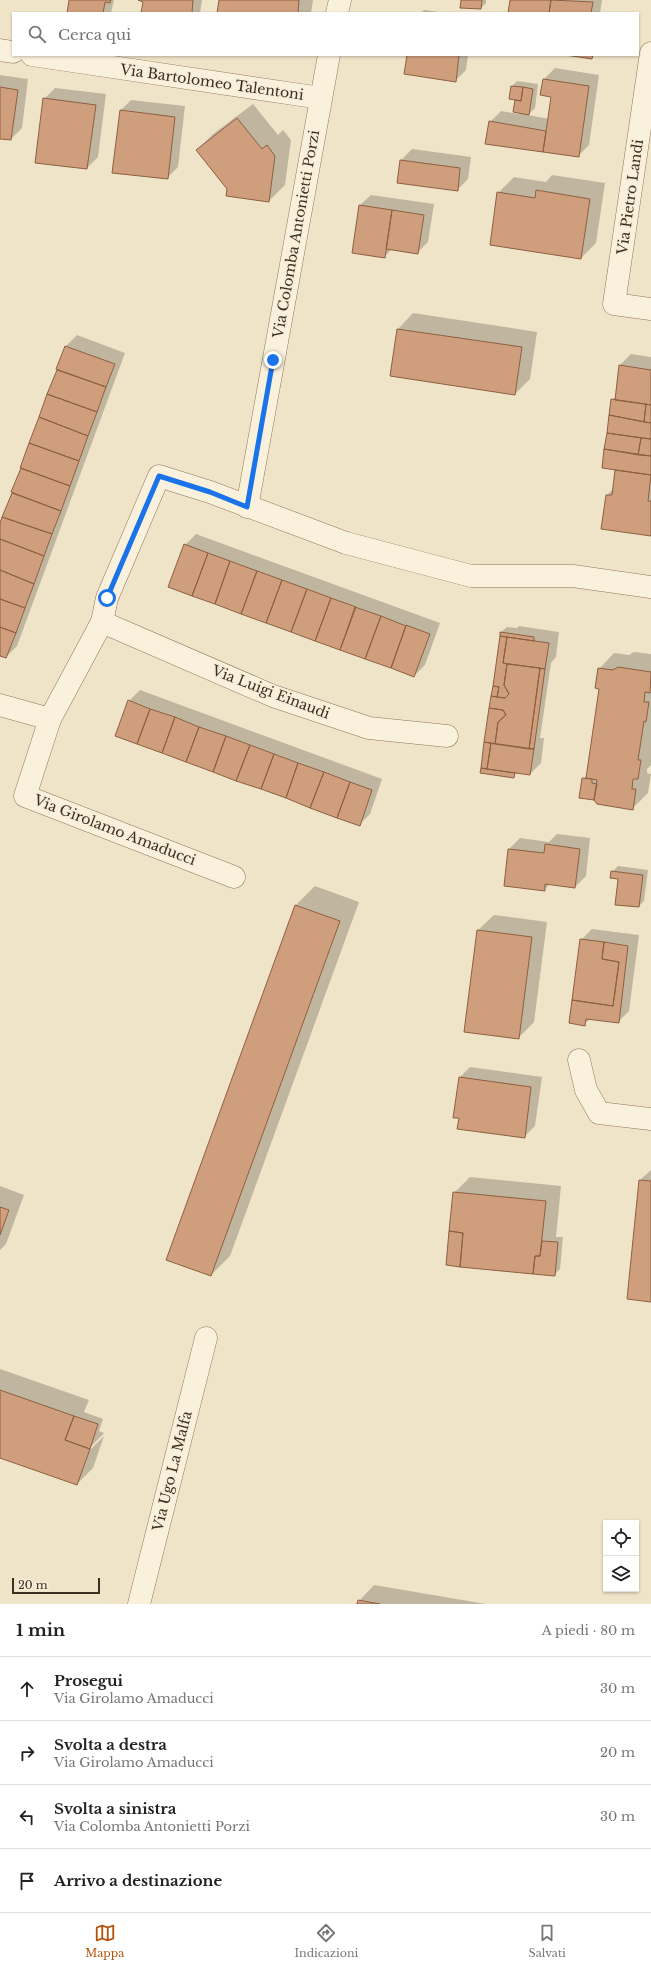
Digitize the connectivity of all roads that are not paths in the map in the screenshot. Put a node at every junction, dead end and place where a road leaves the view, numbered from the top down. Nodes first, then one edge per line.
1 (340, 0) edge
2 (337, 12) edge
3 (0, 50) edge
4 (12, 52) edge
5 (651, 53) edge
6 (39, 56) edge
7 (329, 56) edge
8 (321, 98) junction
9 (651, 309) edge
10 (247, 507) junction
11 (651, 587) edge
12 (102, 622) junction
13 (0, 705) edge
14 (50, 719) junction
15 (447, 736) dead end
16 (234, 877) dead end
17 (579, 1060) dead end
18 (651, 1119) edge
19 (206, 1338) dead end
20 (139, 1604) edge

1 - 2 street
3 - 4 street
5 - 9 street, Via Pietro Landi
6 - 8 street, Via Bartolomeo Talentoni
7 - 8 street, Via Colomba Antonietti Porzi
8 - 10 street, Via Colomba Antonietti Porzi
10 - 11 street, Via Girolamo Amaducci
10 - 12 street, Via Girolamo Amaducci
12 - 14 street, Via Girolamo Amaducci
12 - 15 street, Via Luigi Einaudi
13 - 14 street
14 - 16 street, Via Girolamo Amaducci
17 - 18 street
19 - 20 street, Via Ugo La Malfa

